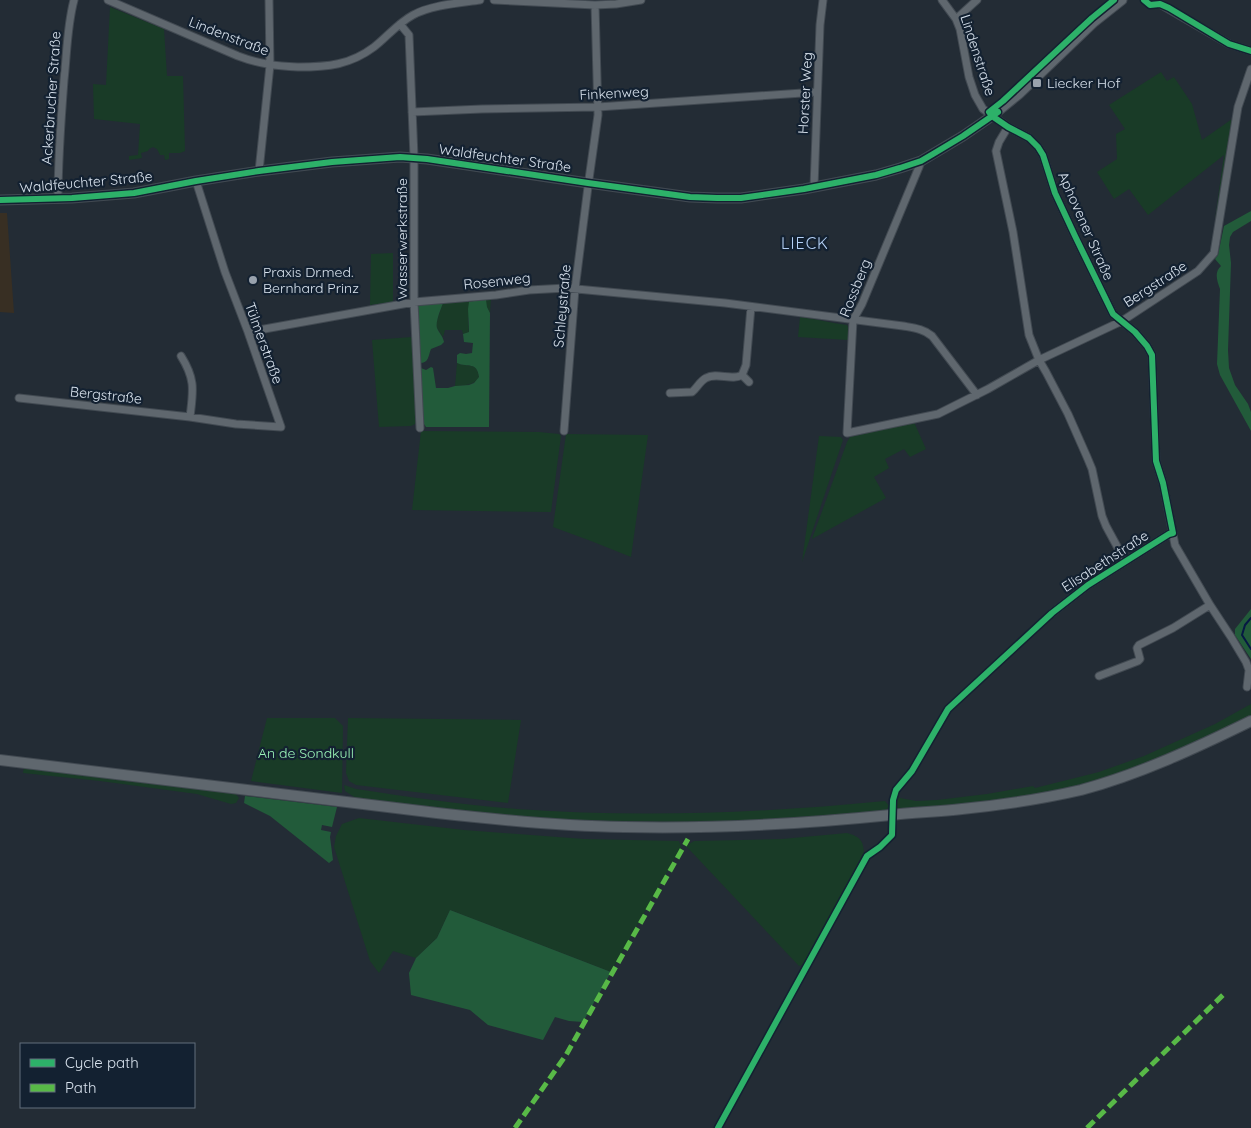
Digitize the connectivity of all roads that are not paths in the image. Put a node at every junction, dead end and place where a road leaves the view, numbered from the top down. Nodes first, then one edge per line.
1 (74, 0) edge
2 (108, 0) edge
3 (269, 0) edge
4 (480, 0) edge
5 (494, 0) edge
6 (500, 0) edge
7 (641, 0) edge
8 (823, 0) edge
9 (942, 0) edge
10 (977, 0) edge
11 (1122, 0) edge
12 (1160, 4) dead end
13 (595, 5) junction
14 (956, 19) junction
15 (400, 24) junction
16 (1251, 51) edge
17 (270, 65) junction
18 (1251, 69) edge
19 (817, 92) junction
20 (598, 108) junction
21 (412, 112) junction
22 (992, 116) junction
23 (1008, 127) junction
24 (414, 157) junction
25 (921, 160) junction
26 (259, 171) junction
27 (196, 180) junction
28 (588, 183) junction
29 (814, 187) junction
30 (58, 199) junction
31 (0, 200) edge
32 (575, 289) junction
33 (414, 302) junction
34 (751, 307) junction
35 (853, 320) junction
36 (1122, 321) junction
37 (248, 332) junction
38 (181, 356) dead end
39 (1039, 360) junction
40 (742, 375) junction
41 (749, 382) dead end
42 (670, 392) dead end
43 (977, 394) junction
44 (19, 398) dead end
45 (190, 417) junction
46 (281, 428) joint
47 (420, 428) dead end
48 (564, 431) dead end
49 (847, 433) joint
50 (1173, 533) junction
51 (1126, 561) junction
52 (1210, 605) junction
53 (1052, 612) dead end
54 (1099, 676) dead end
55 (1247, 687) dead end
56 (1251, 721) edge
57 (0, 760) edge

1 - 30 street, Ackerbrucher Straße
2 - 17 street, Lindenstraße
3 - 17 street
4 - 15 street, Lindenstraße
5 - 6 street
6 - 13 street
7 - 13 street
8 - 19 street, Horster Weg
9 - 14 street, Lindenstraße
10 - 14 street
11 - 22 street, Waldfeuchter Straße
12 - 16 street
13 - 20 street, Schleystraße
14 - 22 street, Lindenstraße
15 - 17 street, Lindenstraße
15 - 21 street, Wasserwerkstraße
17 - 26 street
18 - 36 street, Bergstraße
19 - 20 street, Finkenweg
19 - 29 street, Horster Weg
20 - 21 street, Finkenweg
20 - 28 street, Schleystraße
21 - 24 street, Wasserwerkstraße
22 - 23 street, Aphovener Straße
22 - 25 street, Waldfeuchter Straße
23 - 36 street, Aphovener Straße
23 - 39 street, Elisabethstraße
24 - 26 street, Waldfeuchter Straße
24 - 28 street, Waldfeuchter Straße
24 - 33 street, Wasserwerkstraße
25 - 29 street, Waldfeuchter Straße
25 - 35 street, Rossberg
26 - 27 street, Waldfeuchter Straße
27 - 30 street, Waldfeuchter Straße
27 - 37 street, Tülmerstraße
28 - 29 street, Waldfeuchter Straße
28 - 32 street, Schleystraße
30 - 31 street, Waldfeuchter Straße
32 - 33 street, Rosenweg
32 - 34 street, Rosenweg
32 - 48 street, Schleystraße
33 - 37 street, Rosenweg
33 - 47 street, Wasserwerkstraße
34 - 35 street, Rosenweg
34 - 40 street
35 - 43 street, Rosenweg
35 - 49 street, Rossberg
36 - 39 street, Bergstraße
36 - 50 street, Aphovener Straße
37 - 46 street, Tülmerstraße
38 - 45 street
39 - 43 street, Bergstraße
39 - 51 street, Elisabethstraße
40 - 41 street
40 - 42 street
43 - 49 street, Bergstraße
44 - 45 street, Bergstraße
45 - 46 street, Bergstraße
50 - 51 street, Elisabethstraße
50 - 52 street, Aphovener Straße
51 - 53 street, Elisabethstraße
52 - 54 street
52 - 55 street, Aphovener Straße
56 - 57 main road

